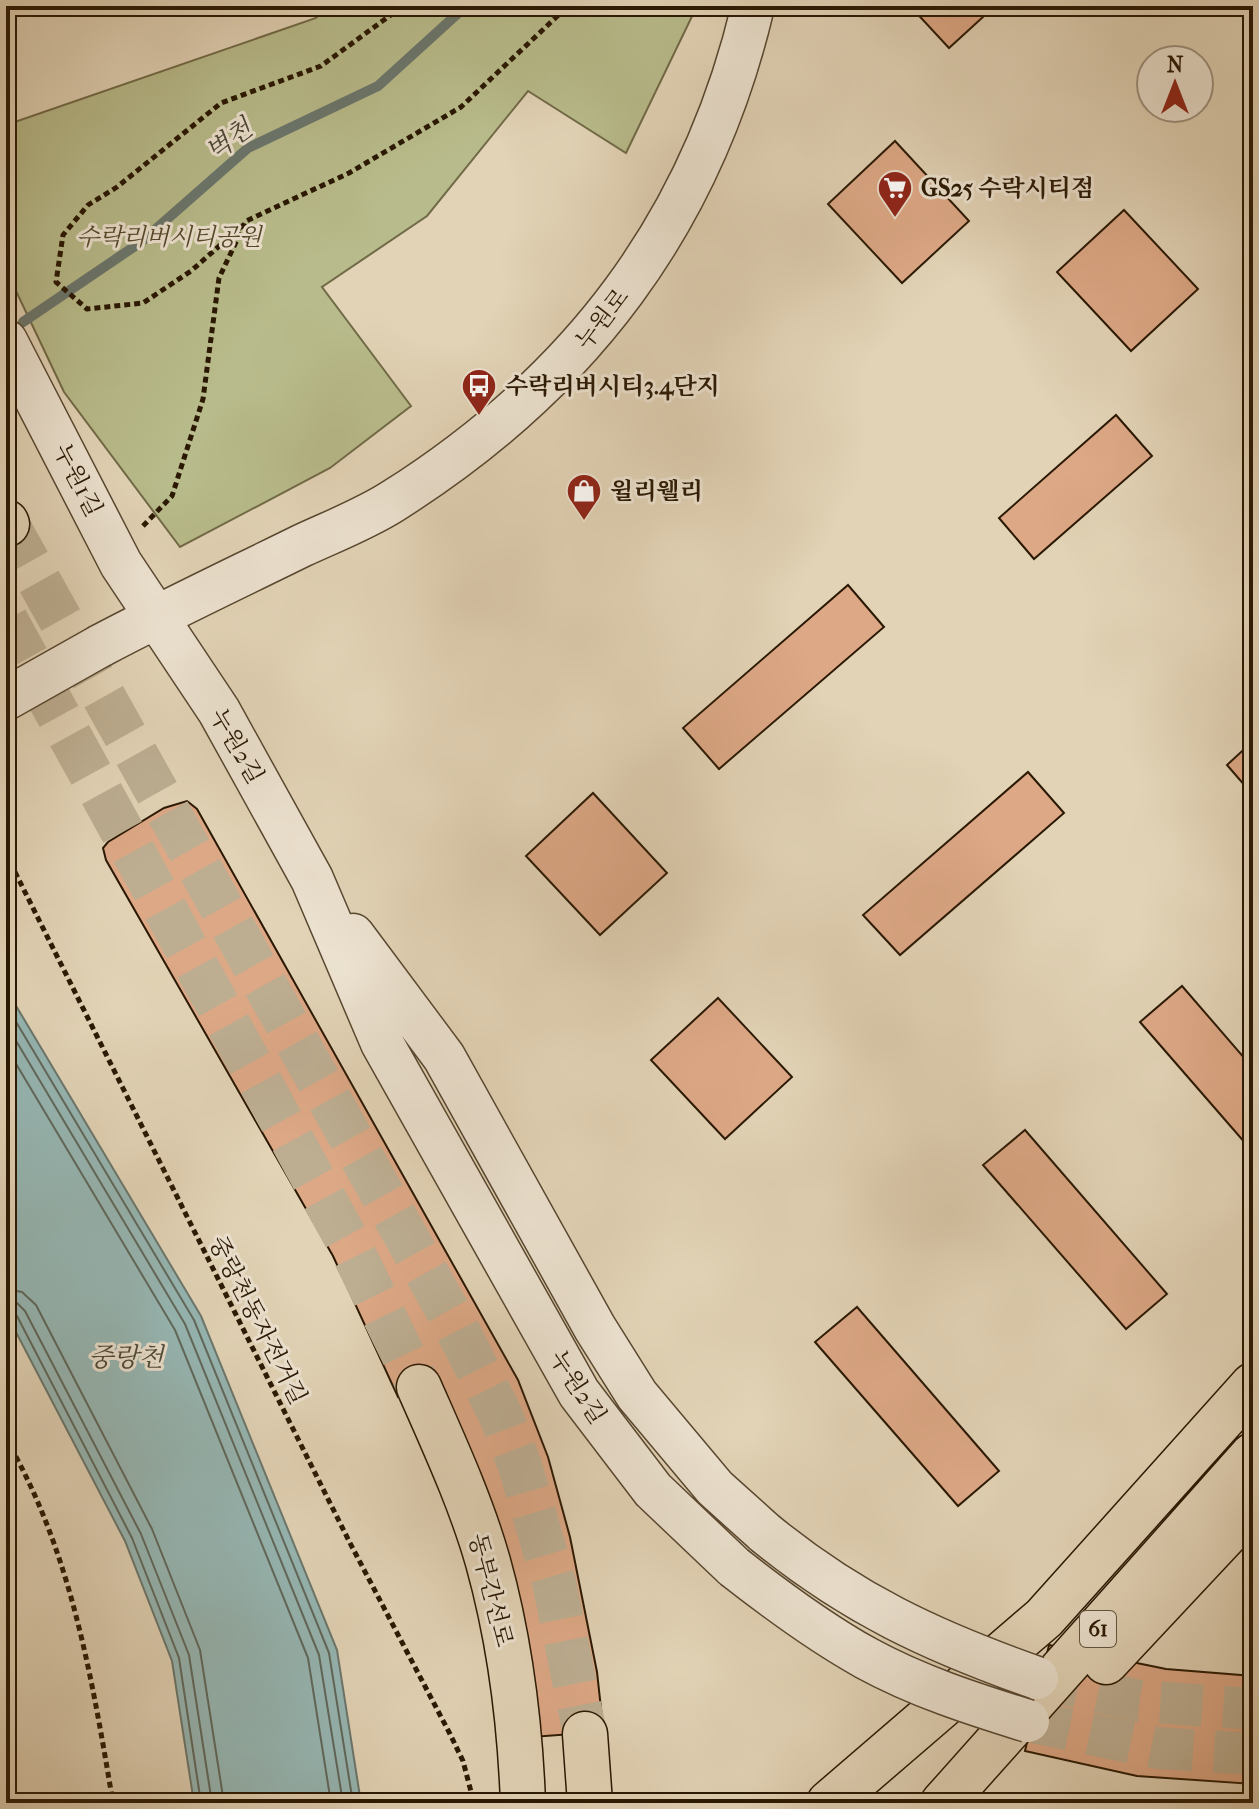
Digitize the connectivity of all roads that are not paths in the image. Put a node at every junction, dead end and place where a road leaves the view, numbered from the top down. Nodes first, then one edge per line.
1 (753, 6) edge
2 (6, 341) edge
3 (156, 616) junction
4 (6, 699) edge
5 (312, 879) junction
6 (1253, 1385) edge
7 (419, 1387) tunnel mouth
8 (1253, 1455) edge
9 (1253, 1505) edge
10 (1037, 1678) tunnel mouth
11 (1028, 1721) tunnel mouth
12 (585, 1734) tunnel mouth
13 (523, 1803) edge
14 (590, 1803) edge
15 (829, 1803) edge
16 (944, 1803) edge

1 - 3 street, 누원로
2 - 3 street, 누원1길
3 - 4 street, 누원로, bridge
3 - 5 street, 누원2길
5 - 10 street, 누원2길, bridge
5 - 11 street, 누원2길, bridge
6 - 15 highway, 61
7 - 13 highway, 동부간선로
8 - 16 highway, 61
9 - 16 highway
12 - 14 highway

